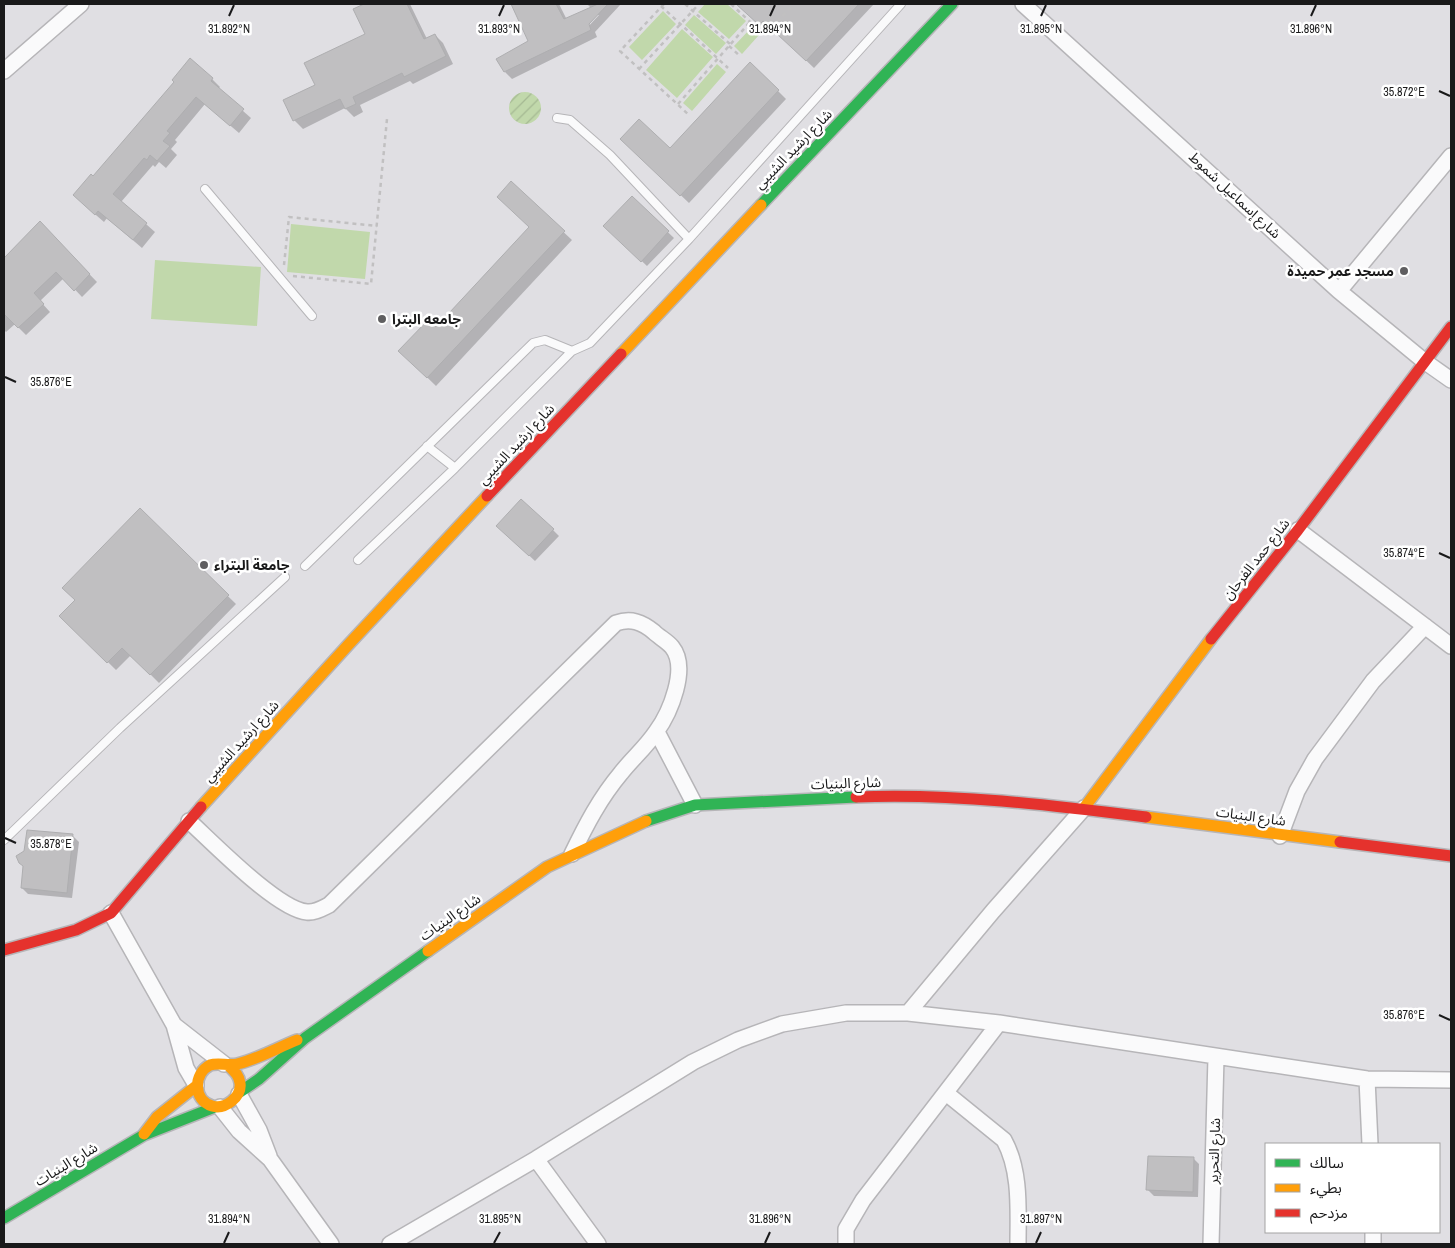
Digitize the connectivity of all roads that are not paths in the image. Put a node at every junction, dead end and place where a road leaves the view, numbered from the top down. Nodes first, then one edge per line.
1 (81, 4) edge
2 (901, 4) edge
3 (952, 4) edge
4 (1023, 4) edge
5 (4, 71) edge
6 (557, 118) dead end
7 (1451, 156) edge
8 (205, 189) dead end
9 (689, 239) junction
10 (1340, 292) junction
11 (312, 316) dead end
12 (1451, 327) edge
13 (572, 350) junction
14 (1424, 361) junction
15 (1451, 380) edge
16 (428, 446) junction
17 (455, 468) junction
18 (1298, 530) junction
19 (358, 560) dead end
20 (305, 566) dead end
21 (285, 577) dead end
22 (1425, 626) junction
23 (1451, 646) edge
24 (657, 732) junction
25 (695, 805) junction
26 (1084, 808) junction
27 (189, 820) junction
28 (1280, 836) junction
29 (4, 840) edge
30 (572, 854) junction
31 (1451, 856) edge
32 (111, 913) junction
33 (4, 950) edge
34 (908, 1013) junction
35 (999, 1023) junction
36 (174, 1026) junction
37 (305, 1038) junction
38 (1216, 1057) junction
39 (226, 1065) junction
40 (1367, 1079) junction
41 (1451, 1080) edge
42 (196, 1085) junction
43 (239, 1093) junction
44 (946, 1093) junction
45 (218, 1107) junction
46 (144, 1135) junction
47 (1370, 1143) edge
48 (536, 1159) junction
49 (270, 1160) junction
50 (4, 1218) edge
51 (331, 1244) edge
52 (390, 1244) edge
53 (598, 1244) edge
54 (846, 1244) edge
55 (1018, 1244) edge
56 (1211, 1244) edge

1 - 5 street
2 - 9 lane
3 - 27 street, شارع ارشيد الشيبي
4 - 10 street, شارع إسماعيل شموط
6 - 9 lane
7 - 10 street
8 - 11 lane
9 - 13 lane
10 - 14 street, شارع إسماعيل شموط
12 - 14 street, شارع حمد الفرحان
13 - 16 lane
13 - 17 lane
14 - 15 street, شارع إسماعيل شموط
14 - 18 street, شارع حمد الفرحان
16 - 17 lane
16 - 20 lane
17 - 19 lane
18 - 22 street
18 - 26 street, شارع حمد الفرحان
21 - 29 lane
22 - 23 street
22 - 28 street
24 - 25 street
24 - 27 street
24 - 30 street
25 - 26 street, شارع البنيات
25 - 30 street, شارع البنيات
26 - 28 street, شارع البنيات
26 - 34 street
27 - 32 street, شارع ارشيد الشيبي
28 - 31 street, شارع البنيات
30 - 37 street, شارع البنيات
32 - 33 street
32 - 36 street
34 - 35 street
34 - 48 street
35 - 38 street
35 - 44 street
36 - 39 street
36 - 42 street
37 - 39 street, شارع البنيات
37 - 43 street, شارع البنيات
38 - 40 street
38 - 56 street, شارع التحرير
39 - 42 street
39 - 43 street
40 - 41 street
40 - 47 street
42 - 45 street
42 - 46 street, شارع البنيات
43 - 45 street
43 - 49 street
44 - 54 street
44 - 55 street
45 - 46 street, شارع البنيات
45 - 49 street
46 - 50 street, شارع البنيات
48 - 52 street
48 - 53 street
49 - 51 street

